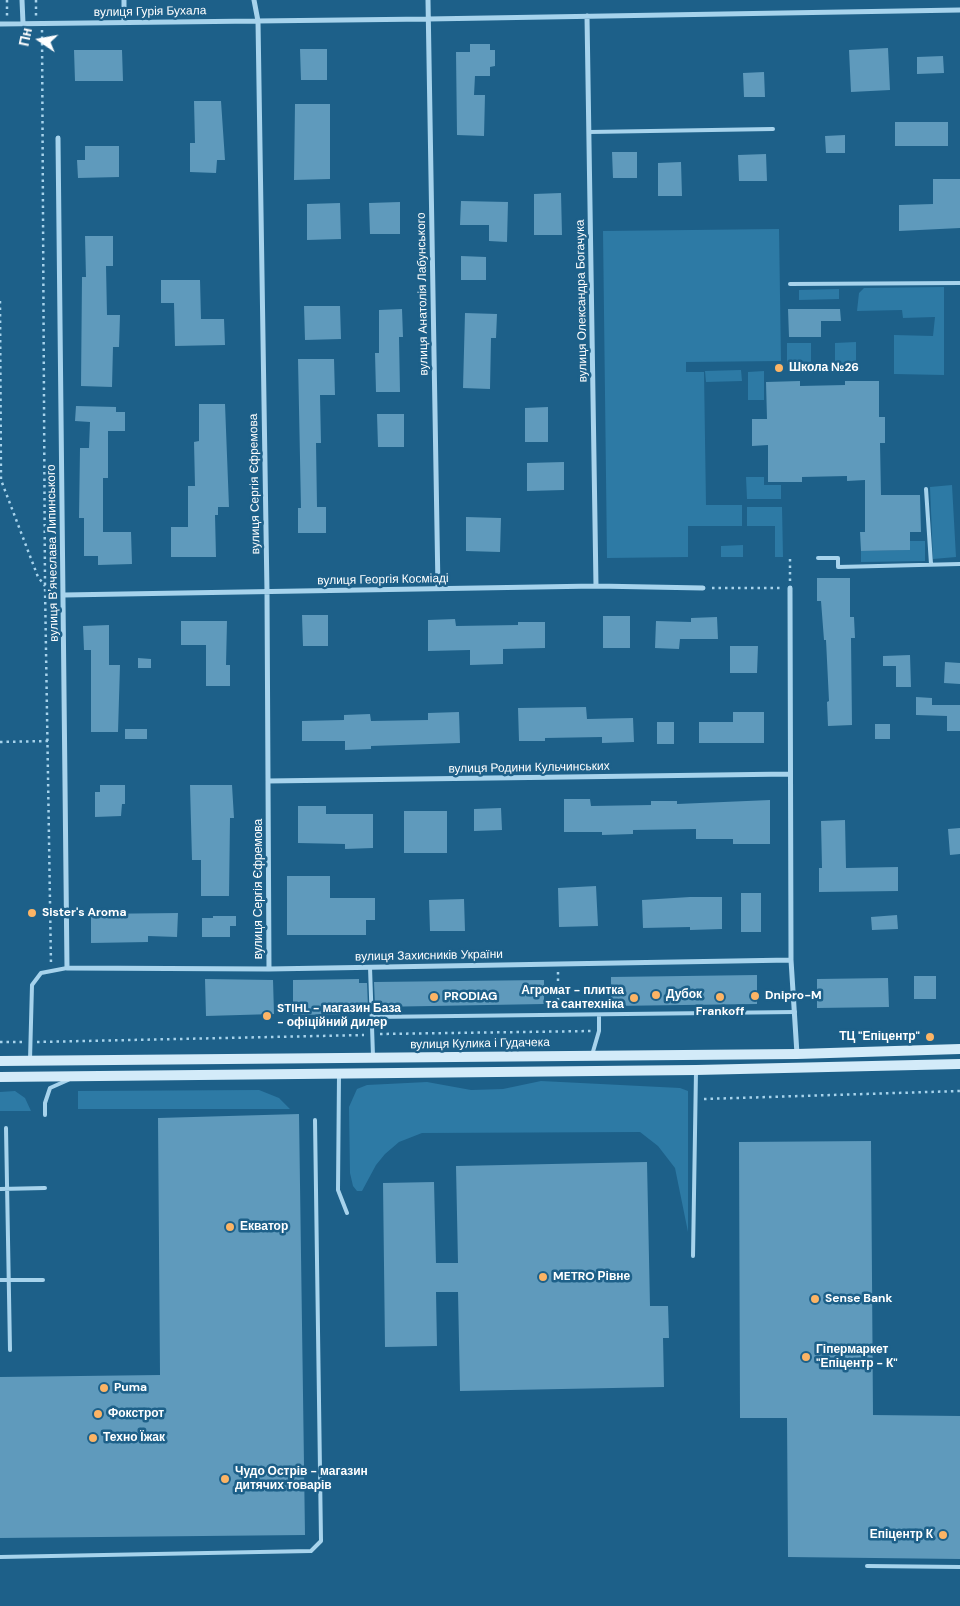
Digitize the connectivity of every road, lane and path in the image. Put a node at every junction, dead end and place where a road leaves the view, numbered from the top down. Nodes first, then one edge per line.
1 (7, 0) edge
2 (22, 0) edge
3 (36, 0) edge
4 (124, 0) edge
5 (254, 0) edge
6 (428, 0) edge
7 (960, 10) edge
8 (587, 16) junction
9 (428, 19) junction
10 (258, 21) junction
11 (124, 22) junction
12 (7, 23) junction
13 (22, 23) junction
14 (39, 23) junction
15 (0, 24) edge
16 (773, 129) dead end
17 (589, 132) junction
18 (58, 138) dead end
19 (960, 283) edge
20 (790, 284) dead end
21 (0, 301) edge
22 (926, 489) dead end
23 (818, 558) dead end
24 (790, 559) dead end
25 (931, 564) junction
26 (960, 564) edge
27 (596, 586) junction
28 (46, 587) junction
29 (438, 588) junction
30 (703, 588) joint
31 (790, 588) junction
32 (267, 592) junction
33 (64, 595) junction
34 (0, 742) edge
35 (48, 742) junction
36 (790, 774) junction
37 (268, 781) junction
38 (791, 960) junction
39 (558, 964) junction
40 (370, 967) junction
41 (67, 968) junction
42 (269, 969) junction
43 (51, 971) junction
44 (794, 1012) junction
45 (558, 1015) junction
46 (599, 1015) junction
47 (372, 1017) junction
48 (598, 1031) junction
49 (372, 1034) junction
50 (0, 1042) edge
51 (30, 1042) junction
52 (960, 1049) edge
53 (797, 1054) junction
54 (592, 1055) junction
55 (373, 1058) junction
56 (0, 1060) edge
57 (30, 1060) junction
58 (960, 1064) edge
59 (696, 1070) junction
60 (339, 1074) junction
61 (76, 1076) junction
62 (0, 1078) edge
63 (960, 1091) edge
64 (695, 1093) junction
65 (44, 1115) dead end
66 (314, 1120) dead end
67 (6, 1128) dead end
68 (45, 1188) dead end
69 (0, 1189) edge
70 (7, 1189) junction
71 (347, 1213) dead end
72 (693, 1256) dead end
73 (0, 1280) edge
74 (10, 1280) junction
75 (43, 1280) dead end
76 (10, 1350) dead end
77 (0, 1557) edge
78 (867, 1566) dead end
79 (960, 1567) edge

1 - 12 path
2 - 13 street
3 - 14 path
4 - 11 street
5 - 10 street, вулиця Сергія Єфремова
6 - 9 street, вулиця Анатолія Лабунського
7 - 8 street, вулиця Гурія Бухала
8 - 9 street, вулиця Гурія Бухала
8 - 17 street, вулиця Олександра Богачука
9 - 10 street, вулиця Гурія Бухала
9 - 29 street, вулиця Анатолія Лабунського
10 - 11 street, вулиця Гурія Бухала
10 - 32 street, вулиця Сергія Єфремова
11 - 14 street, вулиця Гурія Бухала
12 - 13 street, вулиця Гурія Бухала
12 - 15 street, вулиця Гурія Бухала
13 - 14 street, вулиця Гурія Бухала
14 - 28 path
16 - 17 lane
17 - 27 street, вулиця Олександра Богачука
18 - 33 street, вулиця Вʼячеслава Липинського
19 - 20 lane
21 - 28 path
22 - 25 lane
23 - 25 lane
24 - 31 path
25 - 26 lane
27 - 29 street, вулиця Георгія Косміаді
27 - 30 street, вулиця Георгія Косміаді
28 - 35 path
29 - 32 street, вулиця Георгія Косміаді
30 - 31 path
31 - 36 street
32 - 33 street, вулиця Георгія Косміаді
32 - 37 street, вулиця Сергія Єфремова
33 - 41 street, вулиця Вʼячеслава Липинського
34 - 35 path
35 - 43 path
36 - 37 street, вулиця Родини Кульчинських
36 - 38 street
37 - 42 street, вулиця Сергія Єфремова
38 - 39 street, вулиця Захисників України
38 - 44 street
39 - 40 street, вулиця Захисників України
39 - 45 path
40 - 42 street, вулиця Захисників України
40 - 47 lane
41 - 42 street, вулиця Захисників України
41 - 43 lane
43 - 51 lane
44 - 46 lane
44 - 53 street
45 - 46 lane
45 - 47 lane
46 - 48 lane
47 - 49 lane
48 - 49 path
48 - 54 lane
49 - 51 path
49 - 55 lane
50 - 51 path
51 - 57 lane
52 - 53 main road, вулиця Кулика і Гудачека
53 - 54 main road, вулиця Кулика і Гудачека
54 - 55 main road, вулиця Кулика і Гудачека
55 - 57 main road, вулиця Кулика і Гудачека
56 - 57 main road, вулиця Кулика і Гудачека
58 - 59 main road
59 - 60 main road
59 - 64 lane
60 - 61 main road
60 - 71 lane
61 - 62 main road
61 - 65 lane
63 - 64 path
64 - 72 lane
66 - 77 lane
67 - 70 lane
68 - 70 lane
69 - 70 lane
70 - 74 lane
73 - 74 lane
74 - 75 lane
74 - 76 lane
78 - 79 lane

